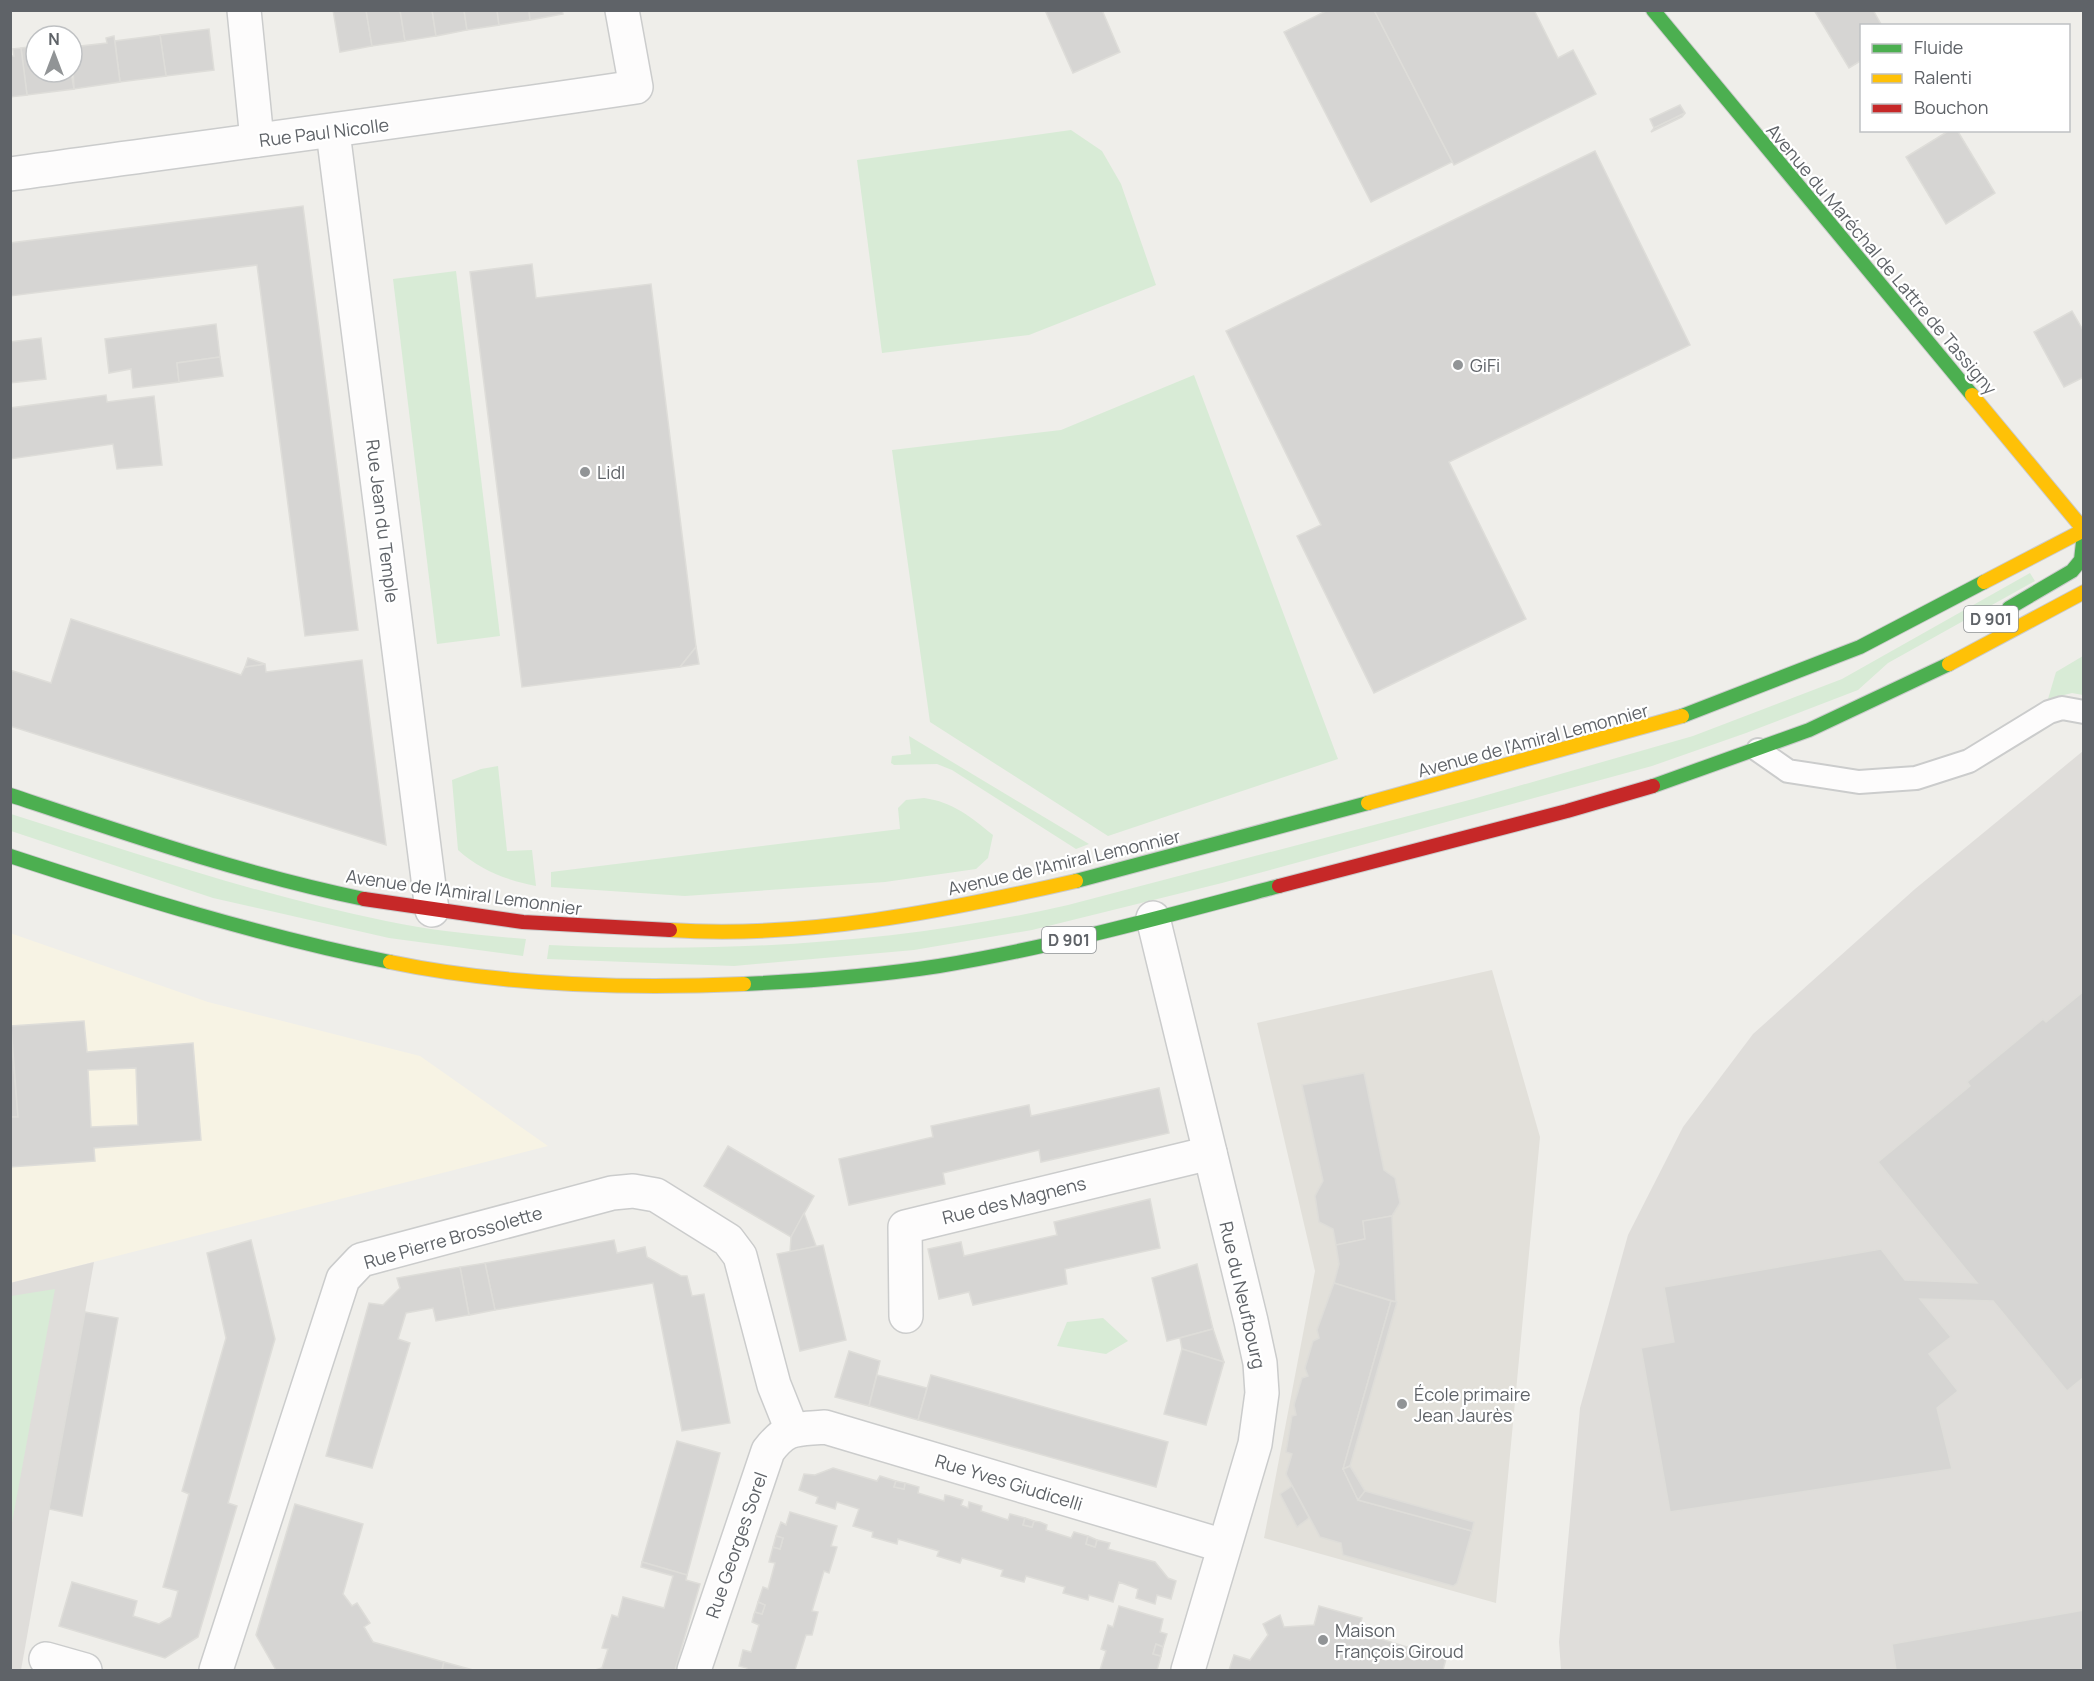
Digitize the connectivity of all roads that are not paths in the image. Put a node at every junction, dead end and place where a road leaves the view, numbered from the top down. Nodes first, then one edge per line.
1 (244, 10) edge
2 (622, 10) edge
3 (1653, 10) edge
4 (333, 132) junction
5 (257, 140) junction
6 (10, 174) edge
7 (2084, 531) edge
8 (2084, 592) edge
9 (1994, 617) dead end
10 (1924, 660) dead end
11 (1882, 698) junction
12 (2084, 712) edge
13 (1758, 750) junction
14 (10, 795) edge
15 (10, 856) edge
16 (432, 910) junction
17 (1153, 918) junction
18 (1210, 1153) junction
19 (906, 1316) dead end
20 (792, 1430) junction
21 (1224, 1546) junction
22 (46, 1659) dead end
23 (85, 1671) edge
24 (216, 1671) edge
25 (694, 1671) edge
26 (1188, 1671) edge

1 - 5 street
2 - 4 street, Rue Paul Nicolle
3 - 7 main road, Avenue du Maréchal de Lattre de Tassigny
4 - 5 street, Rue Paul Nicolle
4 - 16 street, Rue Jean du Temple
5 - 6 street, Rue Paul Nicolle
7 - 9 main road, D 901
7 - 16 main road, Avenue de l'Amiral Lemonnier / D 901
8 - 11 main road, D 901
10 - 11 main road, D 901
11 - 13 main road, D 901
12 - 13 lane
13 - 17 main road, D 901
14 - 16 main road, Avenue de l'Amiral Lemonnier / D 901
15 - 17 main road, D 901
17 - 18 street, Rue du Neufbourg
18 - 19 street, Rue des Magnens
18 - 21 street, Rue du Neufbourg
20 - 21 street, Rue Yves Giudicelli
20 - 24 street, Rue Pierre Brossolette
20 - 25 street, Rue Georges Sorel
21 - 26 street, Rue du Neufbourg
22 - 23 street

